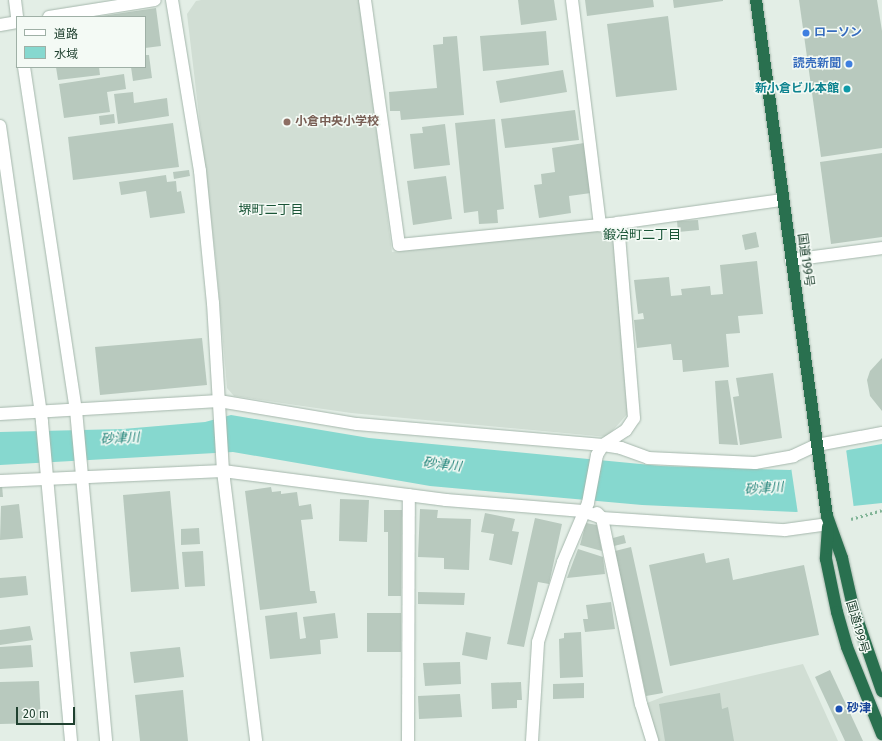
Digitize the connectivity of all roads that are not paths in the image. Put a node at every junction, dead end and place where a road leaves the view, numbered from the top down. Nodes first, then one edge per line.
1 (15, 0) edge
2 (155, 0) edge
3 (172, 0) edge
4 (365, 0) edge
5 (572, 0) edge
6 (756, 0) edge
7 (17, 16) edge
8 (56, 16) edge
9 (16, 22) edge
10 (0, 25) edge
11 (24, 68) edge
12 (0, 126) edge
13 (782, 200) junction
14 (618, 223) junction
15 (600, 225) junction
16 (882, 248) edge
17 (791, 260) junction
18 (218, 407) junction
19 (0, 414) edge
20 (76, 415) junction
21 (41, 417) junction
22 (882, 434) edge
23 (600, 450) junction
24 (818, 450) junction
25 (223, 471) junction
26 (82, 472) junction
27 (47, 474) junction
28 (0, 481) edge
29 (409, 495) junction
30 (585, 507) junction
31 (602, 518) junction
32 (828, 520) junction
33 (882, 691) edge
34 (882, 734) edge
35 (71, 741) edge
36 (106, 741) edge
37 (256, 741) edge
38 (408, 741) edge
39 (532, 741) edge
40 (652, 741) edge

1 - 7 street
2 - 8 street
3 - 18 street
4 - 15 street
5 - 15 street
6 - 13 highway, 国道199号
9 - 10 street
11 - 20 street
12 - 21 street
13 - 14 street
13 - 17 highway, 国道199号
14 - 15 street
14 - 23 street
16 - 17 street
17 - 24 highway, 国道199号
18 - 20 street
18 - 23 street
18 - 25 street
19 - 21 street
20 - 21 street
20 - 26 street
21 - 27 street
22 - 24 street
23 - 24 street
23 - 30 street
24 - 32 highway, 国道199号
25 - 26 street
25 - 29 street
25 - 37 street
26 - 27 street
26 - 36 street
27 - 28 street
27 - 35 street
29 - 30 street
29 - 38 street
30 - 31 street
30 - 39 street
31 - 32 street
31 - 40 street
32 - 33 highway, 国道199号
32 - 34 highway, 国道199号

